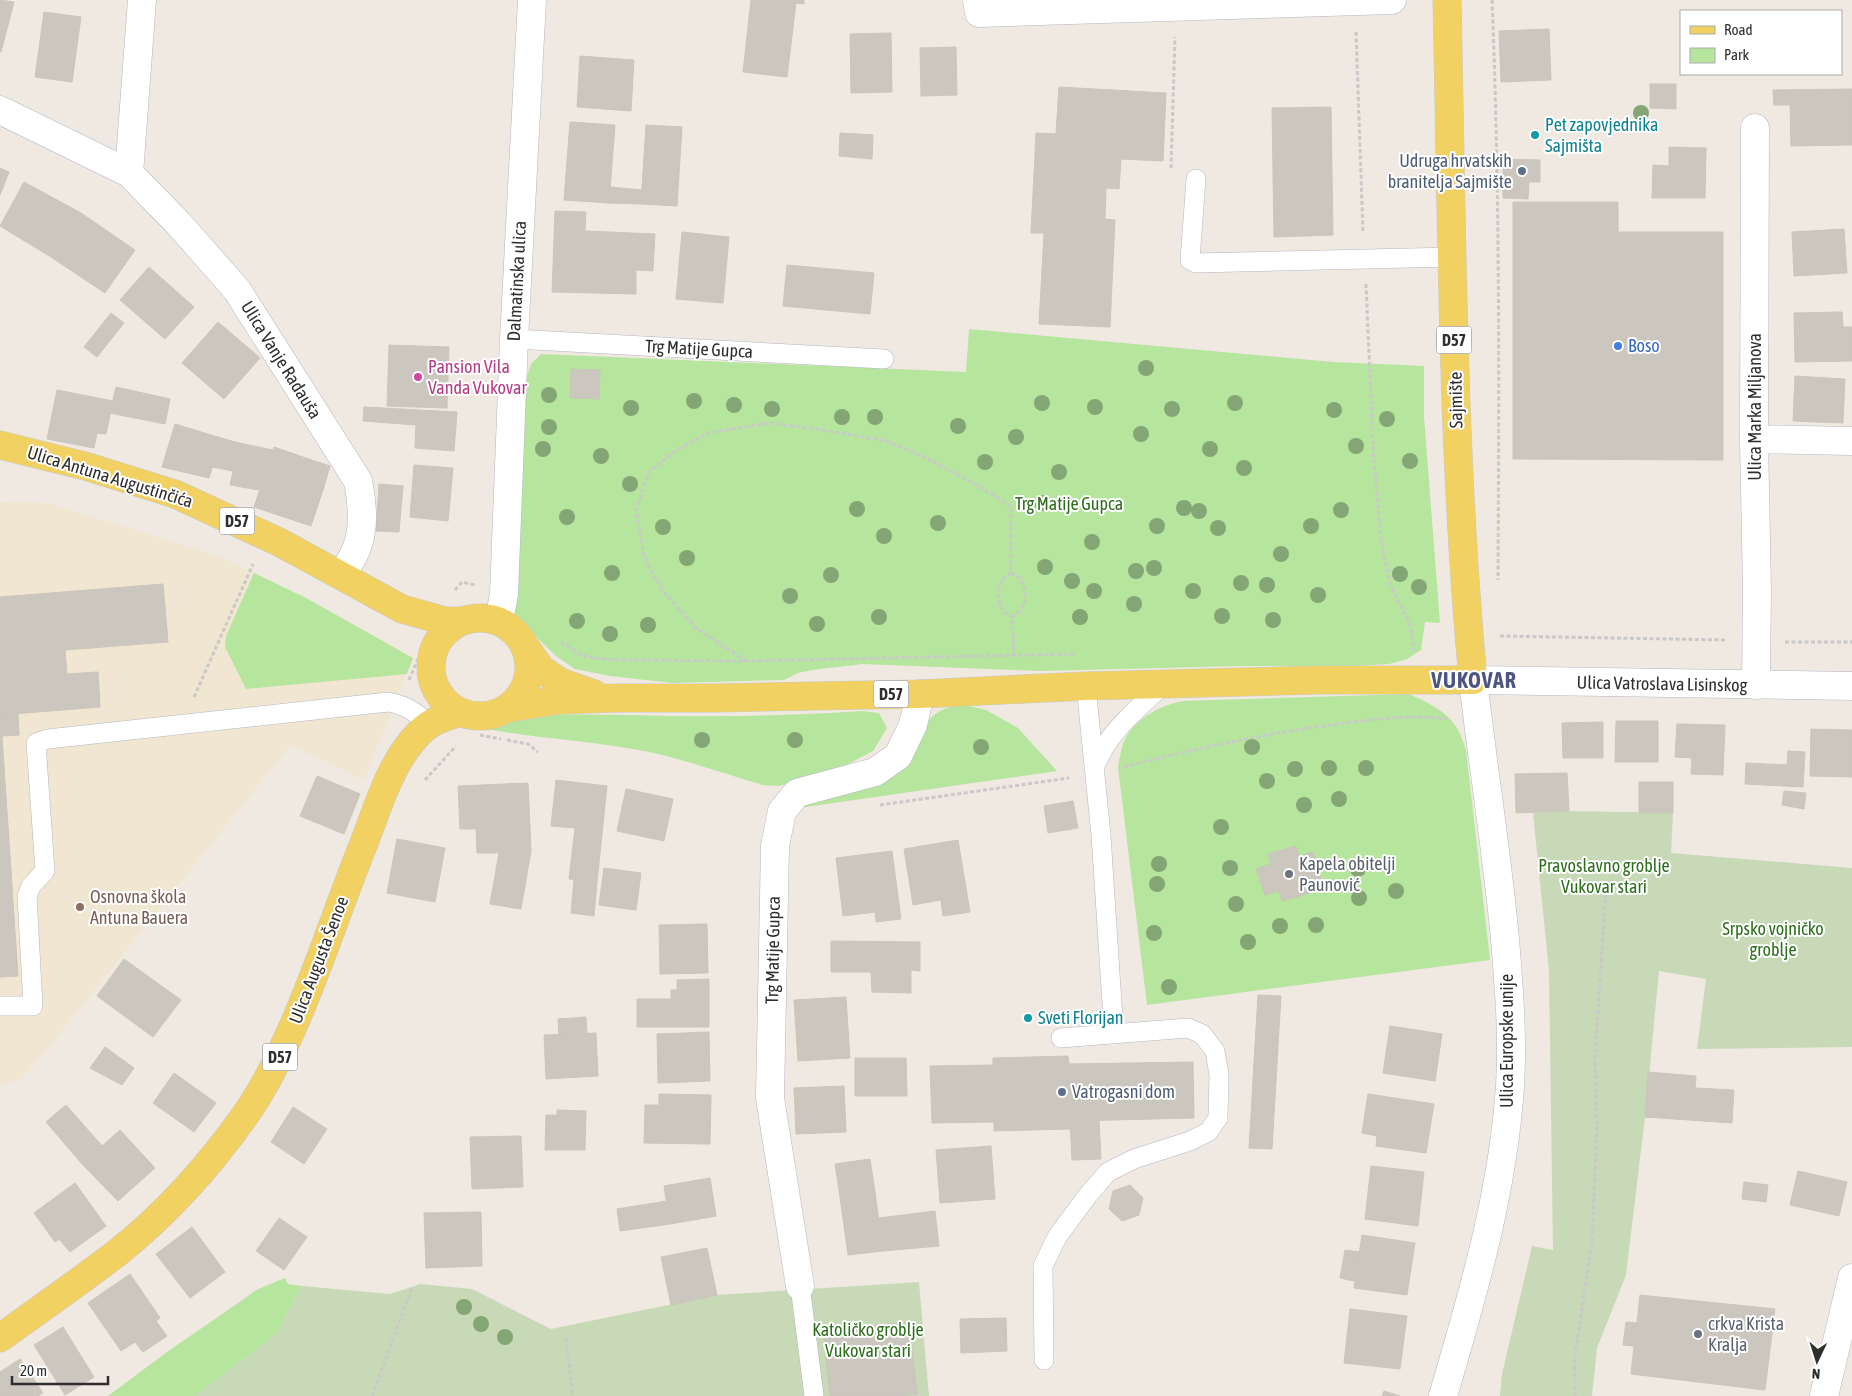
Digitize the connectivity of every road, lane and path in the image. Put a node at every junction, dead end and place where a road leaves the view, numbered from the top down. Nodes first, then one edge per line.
1 (142, 0) edge
2 (532, 0) edge
3 (976, 0) edge
4 (1392, 0) edge
5 (1447, 0) edge
6 (1492, 0) edge
7 (1355, 1) edge
8 (1176, 7) junction
9 (0, 110) edge
10 (1755, 128) dead end
11 (130, 173) junction
12 (1196, 179) joint
13 (1453, 257) junction
14 (1364, 260) junction
15 (514, 339) junction
16 (884, 359) dead end
17 (1754, 439) junction
18 (1852, 441) edge
19 (0, 445) edge
20 (1011, 573) junction
21 (342, 575) junction
22 (247, 576) dead end
23 (1498, 587) dead end
24 (504, 594) junction
25 (1012, 617) junction
26 (434, 618) junction
27 (496, 620) junction
28 (463, 621) junction
29 (1498, 636) dead end
30 (554, 638) dead end
31 (1757, 640) junction
32 (1852, 642) edge
33 (526, 648) junction
34 (1084, 653) dead end
35 (1014, 655) junction
36 (746, 661) junction
37 (1473, 680) junction
38 (1416, 681) junction
39 (1164, 684) junction
40 (1756, 685) junction
41 (1086, 686) junction
42 (1852, 686) edge
43 (920, 694) junction
44 (618, 698) junction
45 (190, 705) dead end
46 (508, 708) junction
47 (444, 719) junction
48 (1478, 724) junction
49 (538, 752) dead end
50 (1095, 771) junction
51 (870, 806) dead end
52 (1606, 889) dead end
53 (0, 1006) edge
54 (1114, 1034) junction
55 (1061, 1038) dead end
56 (1852, 1278) edge
57 (800, 1286) joint
58 (412, 1287) dead end
59 (0, 1338) edge
60 (566, 1338) dead end
61 (1044, 1360) dead end
62 (372, 1396) edge
63 (573, 1396) edge
64 (814, 1396) edge
65 (1443, 1396) edge
66 (1575, 1396) edge
67 (1824, 1396) edge

1 - 11 street
2 - 15 street, Dalmatinska ulica
3 - 8 street
4 - 7 street
5 - 13 main road, Sajmište / D57
6 - 23 path
7 - 8 street
7 - 14 path
8 - 12 path
9 - 11 street, Ulica Vanje Radauša
10 - 17 street, Ulica Marka Miljanova
11 - 21 street, Ulica Vanje Radauša
12 - 14 lane
13 - 14 lane
13 - 37 main road, Sajmište / D57
14 - 38 path
15 - 16 lane, Trg Matije Gupca
15 - 24 street, Dalmatinska ulica
17 - 18 street
17 - 31 street, Ulica Marka Miljanova
19 - 21 main road, Ulica Antuna Augustinčića / D57
20 - 25 path
20 - 25 path
20 - 36 path
21 - 26 main road, Ulica Antuna Augustinčića / D57
22 - 45 path
24 - 26 path
24 - 27 street, Dalmatinska ulica
25 - 35 path
26 - 28 main road, Ulica Antuna Augustinčića / D57
26 - 47 path
27 - 28 main road, D57
27 - 33 main road, D57
28 - 47 main road
29 - 31 path
30 - 36 path
31 - 32 path
31 - 40 street, Ulica Marka Miljanova
33 - 44 main road, D57
33 - 46 main road
34 - 35 path
35 - 36 path
37 - 38 main road, D57
37 - 40 street, Ulica Vatroslava Lisinskog
37 - 48 street, Ulica Europske unije
38 - 39 main road, D57
39 - 41 main road, D57
39 - 50 lane
40 - 42 street, Ulica Vatroslava Lisinskog
41 - 43 main road, D57
41 - 50 lane
43 - 44 main road, D57
43 - 57 street, Trg Matije Gupca
44 - 46 main road, D57
46 - 47 main road, D57
47 - 49 path
47 - 53 lane
47 - 59 main road, Ulica Augusta Šenoe / D57
48 - 50 path
48 - 65 street, Ulica Europske unije
50 - 51 path
50 - 54 lane
52 - 66 path
54 - 55 lane
54 - 61 lane
56 - 67 street
57 - 64 lane
58 - 62 path
60 - 63 path

